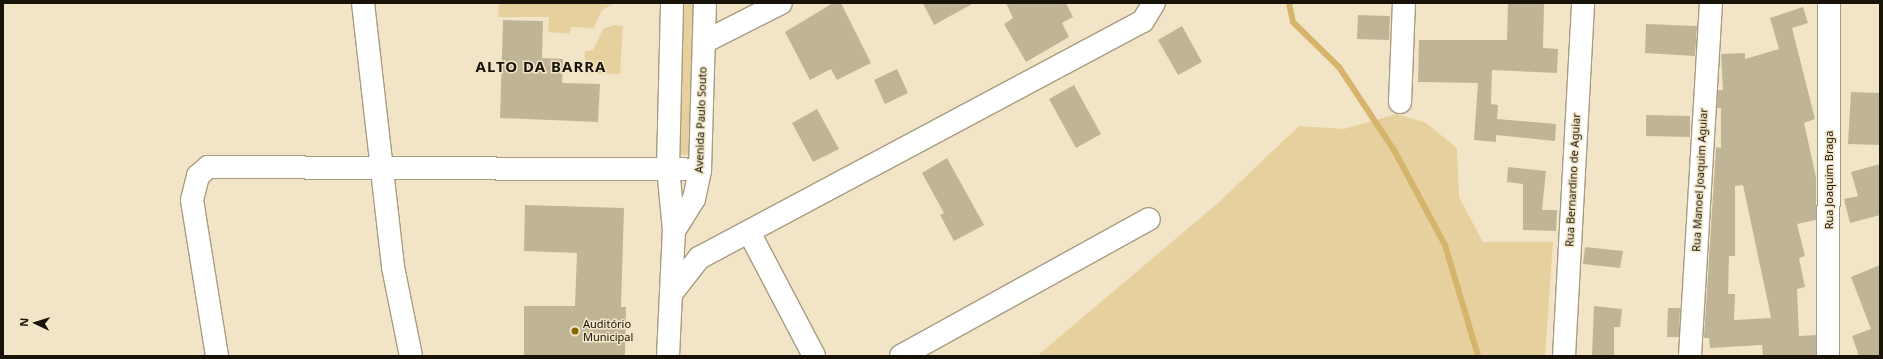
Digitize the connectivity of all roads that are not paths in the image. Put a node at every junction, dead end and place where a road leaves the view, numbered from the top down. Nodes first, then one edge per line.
1 (363, 3) edge
2 (672, 3) edge
3 (705, 3) edge
4 (781, 3) edge
5 (1154, 3) edge
6 (1404, 3) edge
7 (1583, 3) edge
8 (1711, 3) edge
9 (1829, 3) edge
10 (704, 42) junction
11 (1400, 102) dead end
12 (383, 168) junction
13 (668, 168) junction
14 (700, 170) junction
15 (1150, 219) dead end
16 (674, 231) junction
17 (750, 232) junction
18 (671, 294) junction
19 (217, 356) edge
20 (411, 356) edge
21 (668, 356) edge
22 (814, 356) edge
23 (901, 356) edge
24 (1564, 356) edge
25 (1690, 356) edge
26 (1828, 356) edge

1 - 12 street
2 - 13 street, Avenida Paulo Souto
3 - 10 street, Avenida Paulo Souto
4 - 10 street
5 - 17 street
6 - 11 street
7 - 24 street, Rua Bernardino de Aguiar
8 - 25 street, Rua Manoel Joaquim Aguiar
9 - 26 street, Rua Joaquim Braga
10 - 14 street, Avenida Paulo Souto
12 - 13 street
12 - 19 street
12 - 20 street
13 - 14 street
13 - 16 street, Avenida Paulo Souto
14 - 16 street, Avenida Paulo Souto
15 - 23 street
16 - 18 street, Avenida Paulo Souto
17 - 18 street
17 - 22 street
18 - 21 street, Avenida Paulo Souto

